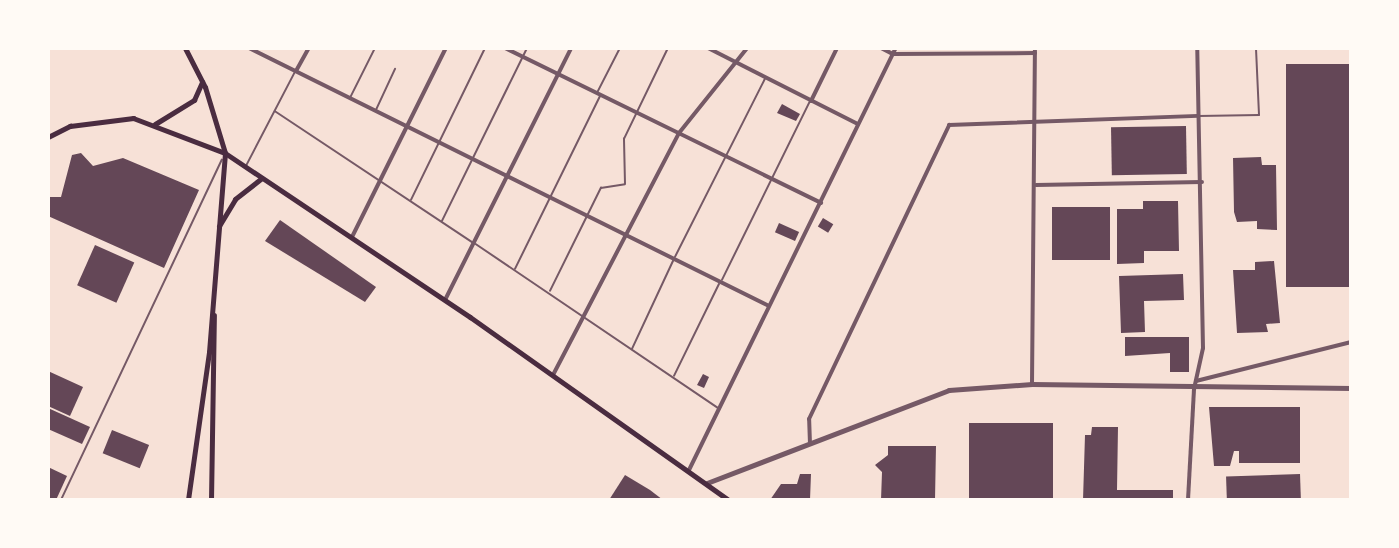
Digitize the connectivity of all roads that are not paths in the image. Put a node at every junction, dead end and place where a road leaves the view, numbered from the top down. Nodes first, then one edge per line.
1 (186, 48) edge
2 (249, 48) edge
3 (309, 48) edge
4 (375, 48) edge
5 (446, 48) edge
6 (485, 48) edge
7 (505, 48) edge
8 (526, 48) edge
9 (571, 48) edge
10 (620, 48) edge
11 (669, 48) edge
12 (708, 48) edge
13 (747, 48) edge
14 (837, 48) edge
15 (881, 48) edge
16 (896, 48) edge
17 (1197, 48) edge
18 (1256, 48) edge
19 (716, 50) edge
20 (924, 50) edge
21 (947, 50) edge
22 (969, 50) edge
23 (990, 50) edge
24 (1012, 50) edge
25 (1035, 50) edge
26 (893, 54) junction
27 (522, 56) junction
28 (736, 62) junction
29 (395, 69) dead end
30 (296, 71) junction
31 (558, 74) junction
32 (766, 76) junction
33 (202, 82) junction
34 (599, 94) junction
35 (350, 98) junction
36 (810, 101) junction
37 (275, 111) junction
38 (376, 111) junction
39 (637, 112) junction
40 (1198, 116) junction
41 (1036, 120) junction
42 (155, 124) junction
43 (858, 124) junction
44 (406, 126) junction
45 (679, 133) junction
46 (48, 137) edge
47 (439, 142) junction
48 (225, 153) junction
49 (724, 156) junction
50 (472, 158) junction
51 (245, 167) junction
52 (508, 176) junction
53 (262, 178) junction
54 (771, 178) junction
55 (380, 180) junction
56 (1202, 182) junction
57 (1036, 185) junction
58 (550, 197) junction
59 (410, 201) junction
60 (821, 203) junction
61 (587, 215) junction
62 (441, 221) junction
63 (219, 226) junction
64 (628, 235) junction
65 (352, 237) junction
66 (476, 244) junction
67 (675, 258) junction
68 (515, 270) junction
69 (720, 282) junction
70 (549, 292) junction
71 (213, 293) junction
72 (445, 300) junction
73 (769, 306) junction
74 (585, 320) junction
75 (1351, 342) edge
76 (631, 350) junction
77 (554, 375) junction
78 (674, 377) junction
79 (1195, 382) junction
80 (1032, 384) junction
81 (1194, 388) junction
82 (1351, 388) edge
83 (720, 410) junction
84 (810, 445) junction
85 (689, 470) junction
86 (707, 483) junction
87 (188, 499) edge
88 (61, 500) edge
89 (212, 500) edge
90 (728, 500) edge
91 (1188, 500) edge

1 - 33 main road
2 - 30 street
3 - 30 street
4 - 35 lane
5 - 44 street
6 - 47 lane
7 - 27 street
8 - 27 lane
9 - 31 street
10 - 34 lane
11 - 39 lane
12 - 19 street
13 - 28 street
14 - 36 street
15 - 26 street
16 - 26 street
17 - 40 street
18 - 40 lane
19 - 28 street
20 - 21 street
20 - 26 street
21 - 22 street
22 - 23 street
23 - 24 street
24 - 25 street
25 - 41 street
26 - 43 street
27 - 31 street
27 - 50 lane
28 - 32 street
28 - 45 street
29 - 38 lane
30 - 35 street
30 - 37 lane
31 - 34 street
31 - 52 street
32 - 36 street
32 - 49 lane
33 - 42 main road
33 - 48 main road
34 - 39 street
34 - 58 lane
35 - 38 street
36 - 43 street
36 - 54 lane
37 - 51 lane
37 - 55 lane
38 - 44 street
39 - 45 street
39 - 61 lane
40 - 41 street
40 - 56 street
41 - 57 street
41 - 84 street
42 - 46 main road
42 - 48 main road
43 - 60 street
44 - 47 street
44 - 55 street
45 - 49 street
45 - 64 street
47 - 50 street
47 - 59 lane
48 - 51 main road
48 - 63 main road
48 - 88 lane
49 - 54 street
49 - 67 lane
50 - 52 street
50 - 62 lane
51 - 53 main road
52 - 58 street
52 - 66 street
53 - 63 main road
53 - 65 main road
54 - 60 street
54 - 69 lane
55 - 59 lane
55 - 65 street
56 - 57 street
56 - 79 street
57 - 80 street
58 - 61 street
58 - 68 lane
59 - 62 lane
60 - 73 street
61 - 64 street
61 - 70 lane
62 - 66 lane
63 - 71 main road
64 - 67 street
64 - 74 street
65 - 72 main road
66 - 68 lane
66 - 72 street
67 - 69 street
67 - 76 lane
68 - 70 lane
69 - 73 street
69 - 78 lane
70 - 74 lane
71 - 87 main road
71 - 89 main road
72 - 77 main road
73 - 83 street
74 - 76 lane
74 - 77 street
75 - 79 street
76 - 78 lane
77 - 85 main road
78 - 83 lane
79 - 81 street
80 - 81 street
80 - 84 street
81 - 82 street
81 - 91 street
83 - 85 street
84 - 86 street
85 - 86 main road
86 - 90 main road

